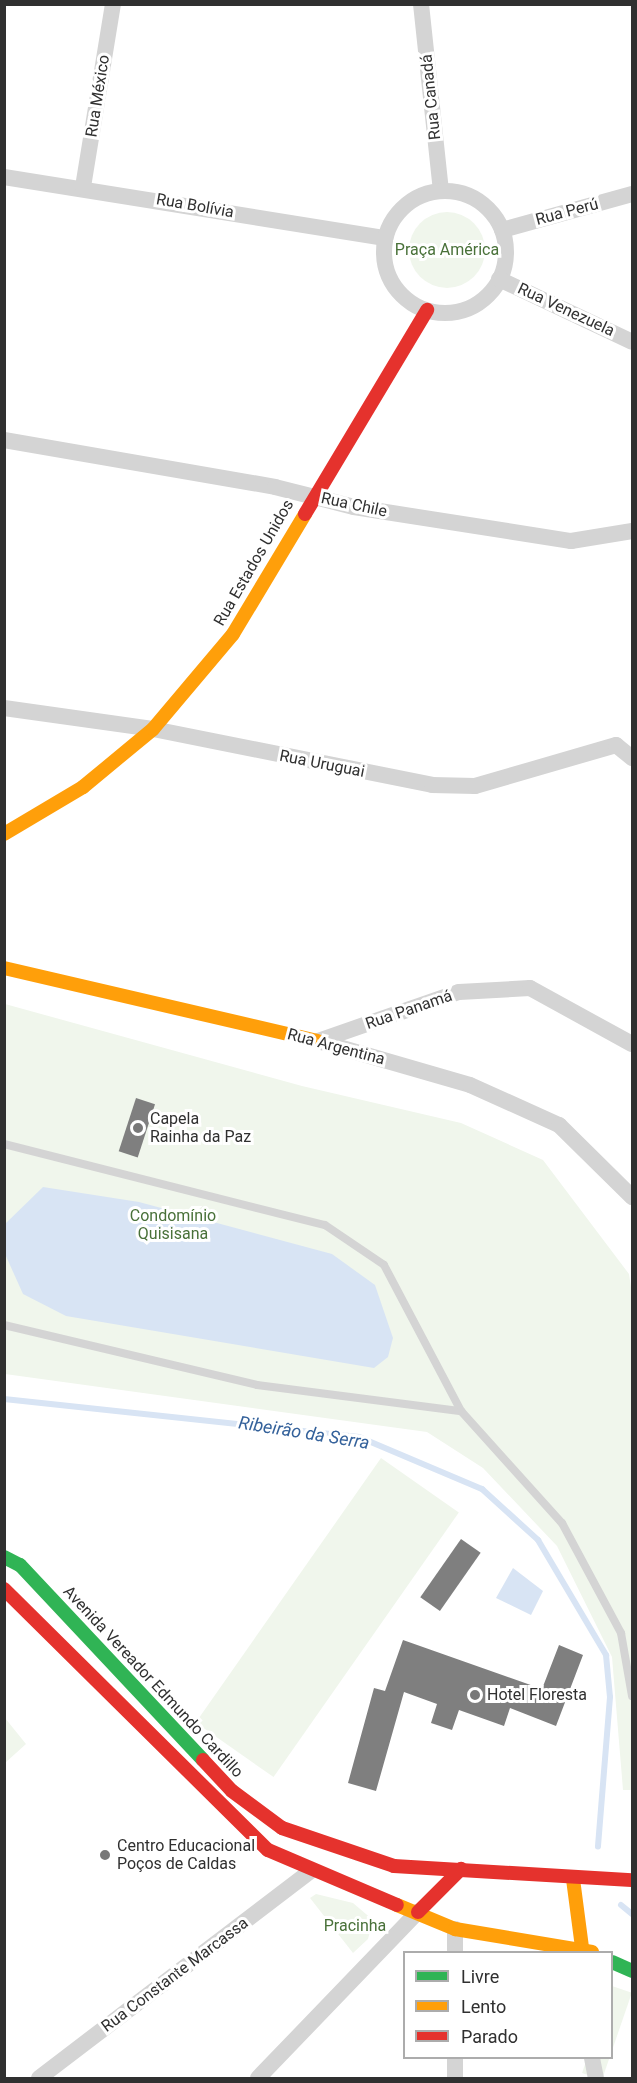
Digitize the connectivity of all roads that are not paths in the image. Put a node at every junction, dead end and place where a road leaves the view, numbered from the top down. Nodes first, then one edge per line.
1 (113, 4) edge
2 (421, 4) edge
3 (4, 177) edge
4 (83, 187) junction
5 (441, 190) junction
6 (633, 194) edge
7 (502, 230) junction
8 (385, 238) junction
9 (499, 279) junction
10 (427, 310) junction
11 (633, 342) edge
12 (4, 440) edge
13 (312, 496) junction
14 (633, 531) edge
15 (4, 708) edge
16 (153, 729) junction
17 (633, 758) edge
18 (4, 834) edge
19 (4, 968) edge
20 (318, 1041) junction
21 (633, 1044) edge
22 (4, 1144) edge
23 (633, 1197) edge
24 (4, 1325) edge
25 (461, 1411) junction
26 (4, 1557) edge
27 (4, 1590) edge
28 (633, 1696) edge
29 (461, 1869) junction
30 (311, 1871) junction
31 (573, 1879) junction
32 (633, 1880) edge
33 (418, 1912) junction
34 (455, 1929) junction
35 (455, 1951) edge
36 (586, 1951) edge
37 (455, 2059) edge
38 (592, 2059) edge
39 (39, 2079) edge
40 (258, 2079) edge
41 (455, 2079) edge
42 (596, 2079) edge

1 - 4 street, Rua México
2 - 5 street, Rua Canadá
3 - 4 street, Rua Bolívia
4 - 8 street, Rua Bolívia
5 - 7 street
5 - 8 street
6 - 7 street, Rua Perú
7 - 9 street
8 - 10 street
9 - 10 street
9 - 11 street, Rua Venezuela
10 - 13 main road, Rua Estados Unidos
12 - 13 street, Rua Chile
13 - 14 street, Rua Chile
13 - 16 main road, Rua Estados Unidos
15 - 16 street, Rua Uruguai
16 - 17 street, Rua Uruguai
16 - 18 main road, Rua Estados Unidos
19 - 20 main road, Rua Argentina
20 - 21 street, Rua Panamá
20 - 23 street, Rua Argentina
22 - 25 lane
24 - 25 lane
25 - 28 lane
26 - 29 main road, Avenida Vereador Edmundo Cardillo
27 - 30 main road
29 - 31 main road, Avenida Vereador Edmundo Cardillo
29 - 33 main road
30 - 33 main road
30 - 39 street, Rua Constante Marcassa
31 - 32 main road, Avenida Vereador Edmundo Cardillo
31 - 36 main road
33 - 34 main road
33 - 40 street
34 - 35 street
34 - 36 main road
37 - 41 street
38 - 42 street

